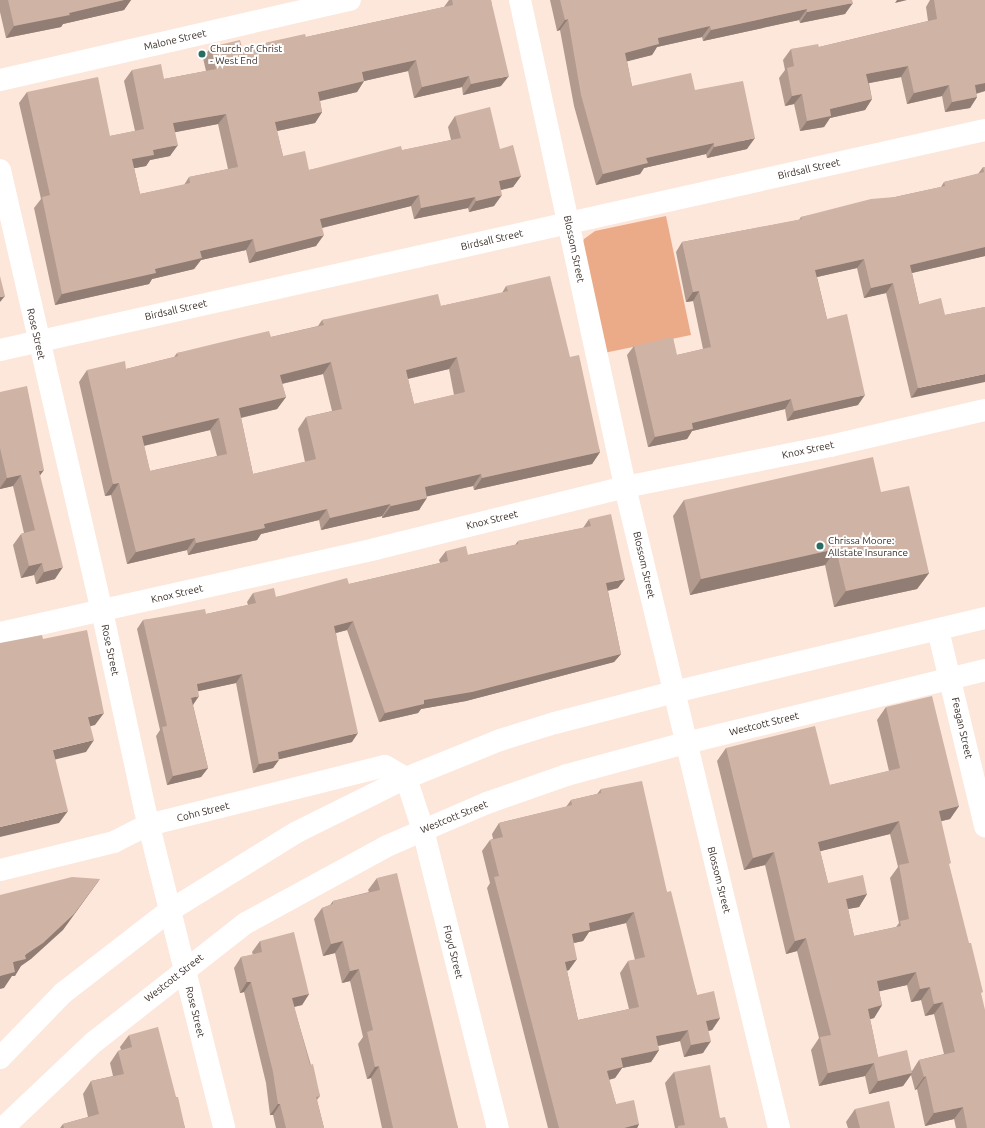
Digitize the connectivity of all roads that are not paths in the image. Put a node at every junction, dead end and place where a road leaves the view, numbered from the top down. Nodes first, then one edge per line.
1 (350, 0) edge
2 (520, 0) edge
3 (0, 80) edge
4 (985, 130) edge
5 (0, 170) edge
6 (568, 223) junction
7 (38, 341) junction
8 (0, 350) edge
9 (985, 410) edge
10 (625, 487) junction
11 (102, 611) junction
12 (985, 618) edge
13 (938, 630) junction
14 (0, 633) edge
15 (985, 670) edge
16 (950, 679) junction
17 (674, 692) junction
18 (686, 743) junction
19 (406, 778) junction
20 (148, 825) junction
21 (985, 826) edge
22 (423, 830) junction
23 (0, 870) edge
24 (169, 911) junction
25 (184, 970) junction
26 (5, 1048) edge
27 (3, 1128) edge
28 (224, 1128) edge
29 (498, 1128) edge
30 (779, 1128) edge

1 - 3 street, Malone Street
2 - 6 street, Blossom Street
4 - 6 street, Birdsall Street
5 - 7 street, Rose Street
6 - 7 street, Birdsall Street
6 - 10 street, Blossom Street
7 - 8 street, Birdsall Street
7 - 11 street, Rose Street
9 - 10 street, Knox Street
10 - 11 street, Knox Street
10 - 17 street, Blossom Street
11 - 14 street, Knox Street
11 - 20 street, Rose Street
12 - 13 street
13 - 16 street, Feagan Street
13 - 17 street
15 - 16 street, Westcott Street
16 - 18 street, Westcott Street
16 - 21 street, Feagan Street
17 - 18 street, Blossom Street
17 - 19 street
18 - 22 street, Westcott Street
18 - 30 street, Blossom Street
19 - 20 street, Cohn Street
19 - 22 street, Floyd Street
19 - 24 street
20 - 23 street, Cohn Street
20 - 24 street, Rose Street
22 - 25 street, Westcott Street
22 - 29 street, Floyd Street
24 - 25 street, Rose Street
24 - 26 street
25 - 27 street, Westcott Street
25 - 28 street, Rose Street

